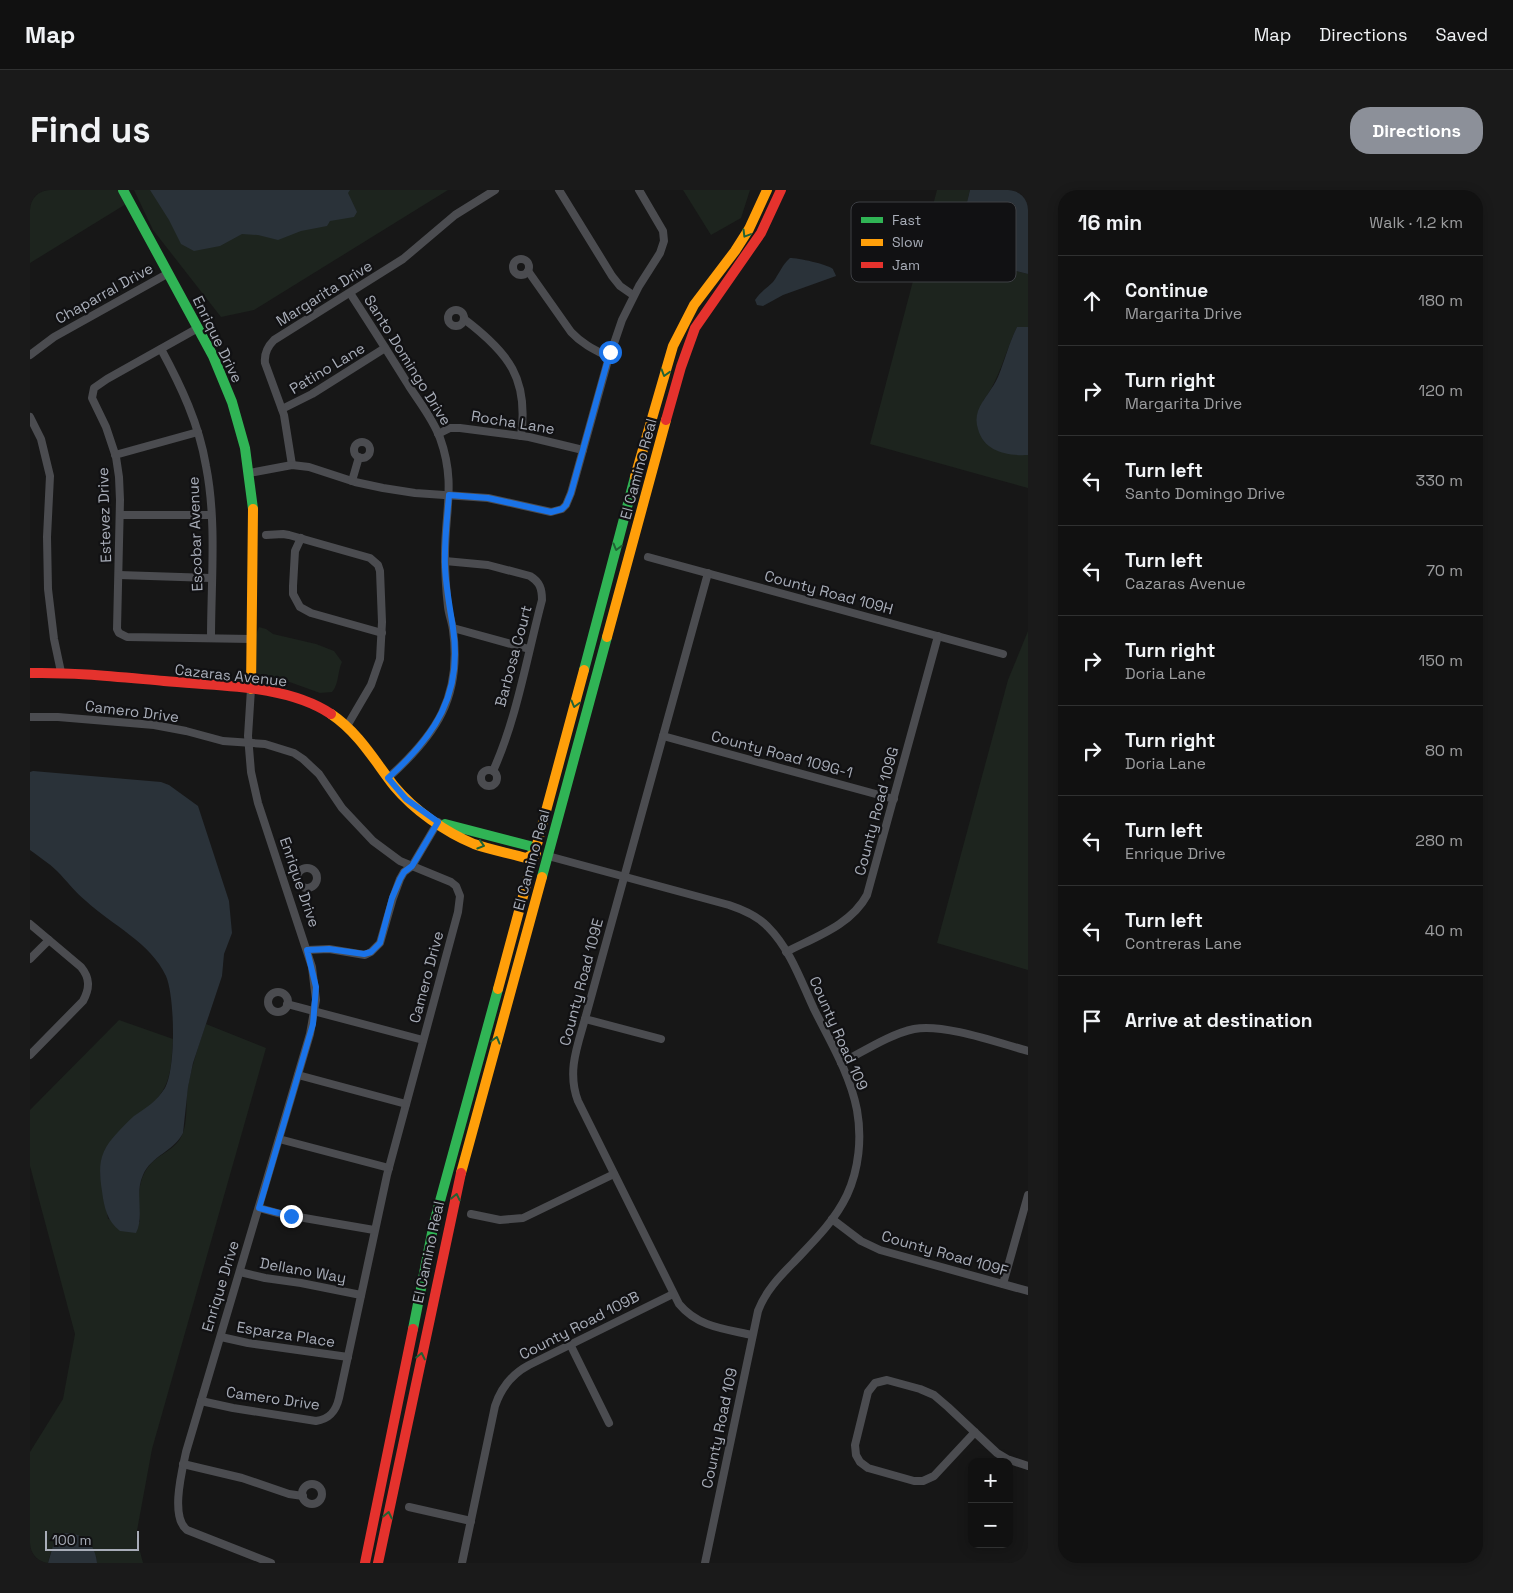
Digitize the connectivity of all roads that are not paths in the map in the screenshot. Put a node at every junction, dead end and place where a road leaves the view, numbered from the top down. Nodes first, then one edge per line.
1 (123, 190) edge
2 (495, 190) edge
3 (559, 190) edge
4 (639, 190) edge
5 (767, 190) edge
6 (781, 190) edge
7 (528, 271) dead end
8 (167, 274) junction
9 (350, 293) junction
10 (633, 295) junction
11 (464, 319) dead end
12 (198, 328) junction
13 (162, 348) junction
14 (386, 348) junction
15 (30, 355) edge
16 (609, 358) junction
17 (282, 409) junction
18 (30, 417) edge
19 (198, 432) junction
20 (438, 434) junction
21 (521, 436) junction
22 (583, 450) junction
23 (115, 455) junction
24 (359, 457) dead end
25 (292, 465) junction
26 (249, 473) junction
27 (352, 481) junction
28 (449, 495) junction
29 (120, 515) junction
30 (211, 515) junction
31 (266, 536) dead end
32 (301, 538) junction
33 (648, 556) dead end
34 (445, 560) junction
35 (708, 573) junction
36 (119, 575) junction
37 (212, 578) junction
38 (453, 628) junction
39 (382, 633) junction
40 (938, 636) junction
41 (211, 638) junction
42 (252, 639) junction
43 (530, 649) junction
44 (1003, 654) dead end
45 (61, 672) junction
46 (30, 673) edge
47 (251, 689) junction
48 (30, 717) edge
49 (346, 726) junction
50 (663, 736) junction
51 (248, 743) junction
52 (493, 771) dead end
53 (388, 778) junction
54 (894, 800) junction
55 (438, 822) junction
56 (536, 853) junction
57 (548, 856) junction
58 (412, 866) junction
59 (625, 876) junction
60 (298, 881) dead end
61 (285, 886) junction
62 (30, 924) edge
63 (49, 940) junction
64 (307, 950) junction
65 (786, 952) junction
66 (30, 959) edge
67 (287, 1004) dead end
68 (315, 1012) junction
69 (585, 1019) junction
70 (660, 1039) dead end
71 (423, 1040) junction
72 (1028, 1051) edge
73 (30, 1054) edge
74 (841, 1063) junction
75 (298, 1075) junction
76 (406, 1104) junction
77 (279, 1138) junction
78 (389, 1168) junction
79 (614, 1174) junction
80 (1028, 1194) edge
81 (259, 1208) junction
82 (471, 1214) dead end
83 (832, 1220) junction
84 (374, 1230) junction
85 (240, 1272) junction
86 (1003, 1284) junction
87 (1028, 1291) edge
88 (673, 1294) junction
89 (361, 1295) junction
90 (752, 1334) junction
91 (220, 1337) junction
92 (570, 1344) junction
93 (348, 1357) junction
94 (201, 1401) junction
95 (610, 1423) dead end
96 (975, 1432) junction
97 (184, 1464) junction
98 (1028, 1466) edge
99 (303, 1496) dead end
100 (409, 1508) dead end
101 (471, 1521) junction
102 (271, 1563) edge
103 (365, 1563) edge
104 (378, 1563) edge
105 (462, 1563) edge
106 (705, 1563) edge

1 - 8 main road, Enrique Drive
2 - 9 street, Margarita Drive
3 - 10 street
4 - 10 street
5 -> 56 main road, El Camino Real
6 - 57 main road, El Camino Real
7 - 16 street
8 - 12 main road, Enrique Drive
8 - 15 street, Chaparral Drive
9 - 14 street, Santo Domingo Drive
9 - 17 street, Margarita Drive
10 - 16 street
11 - 21 street
12 - 13 street, Estevez Drive
12 - 26 main road, Enrique Drive
13 - 19 street, Escobar Avenue
13 - 23 street, Estevez Drive
14 - 17 street, Patino Lane
14 - 20 street, Santo Domingo Drive
16 - 22 street
17 - 25 street, Margarita Drive
18 - 45 street
19 - 23 street
19 - 30 street, Escobar Avenue
20 - 21 street, Rocha Lane
20 - 28 street, Santo Domingo Drive
21 - 22 street, Rocha Lane
22 - 28 street
23 - 29 street, Estevez Drive
24 - 27 street
25 - 26 street
25 - 27 street
26 - 42 main road, Enrique Drive
27 - 28 street
28 - 34 street, Santo Domingo Drive
29 - 30 street
29 - 36 street, Estevez Drive
30 - 37 street, Escobar Avenue
31 - 32 street
32 - 39 street
32 - 39 street
33 - 35 street, County Road 109H
34 - 38 street, Santo Domingo Drive
34 - 43 street, Barbosa Court
35 - 40 street, County Road 109H
35 - 50 street, County Road 109E
36 - 37 street
36 - 41 street, Estevez Drive
37 - 41 street, Escobar Avenue
38 - 43 street
38 - 53 street, Santo Domingo Drive
39 - 49 street
40 - 44 street, County Road 109H
40 - 54 street, County Road 109G
41 - 42 street, Estevez Drive
42 - 47 main road, Enrique Drive
43 - 52 street, Barbosa Court
45 - 46 main road, Cazaras Avenue
45 - 47 main road, Cazaras Avenue
47 - 49 main road, Cazaras Avenue
47 - 51 street, Enrique Drive
48 - 51 street, Camero Drive
49 - 53 main road, Cazaras Avenue
50 - 54 street, County Road 109G-1
50 - 59 street, County Road 109E
51 - 58 street, Camero Drive
51 - 61 street, Enrique Drive
53 - 55 main road, Cazaras Avenue
54 - 65 street, County Road 109G
55 - 56 main road, Cazaras Avenue
55 - 58 street
56 - 57 main road, Cazaras Avenue
56 - 103 main road, El Camino Real
57 - 59 street, County Road 109
104 -> 57 main road, El Camino Real
58 - 64 street
58 - 71 street, Camero Drive
59 - 65 street, County Road 109
59 - 69 street, County Road 109E
60 - 61 street
61 - 64 street, Enrique Drive
62 - 63 street
63 - 66 street
63 - 73 street
64 - 68 street, Enrique Drive
65 - 74 street, County Road 109
67 - 68 street
68 - 71 street
68 - 75 street, Enrique Drive
69 - 70 street
69 - 79 street, County Road 109E
71 - 76 street, Camero Drive
72 - 74 street
74 - 83 street, County Road 109
75 - 76 street
75 - 77 street, Enrique Drive
76 - 78 street, Camero Drive
77 - 78 street
77 - 81 street, Enrique Drive
78 - 84 street, Camero Drive
79 - 82 street
79 - 88 street, County Road 109E
80 - 86 street
81 - 84 street
81 - 85 street, Enrique Drive
83 - 86 street, County Road 109F
83 - 90 street, County Road 109
84 - 89 street, Camero Drive
85 - 89 street, Dellano Way
85 - 91 street, Enrique Drive
86 - 87 street, County Road 109F
88 - 90 street, County Road 109E
88 - 92 street, County Road 109B
89 - 93 street, Camero Drive
90 - 106 street, County Road 109
91 - 93 street, Esparza Place
91 - 94 street, Enrique Drive
92 - 95 street
92 - 101 street, County Road 109B
93 - 94 street, Camero Drive
94 - 97 street, Enrique Drive
96 - 96 street
96 - 98 street
97 - 99 street
97 - 102 street, Enrique Drive
100 - 101 street
101 - 105 street, County Road 109B

